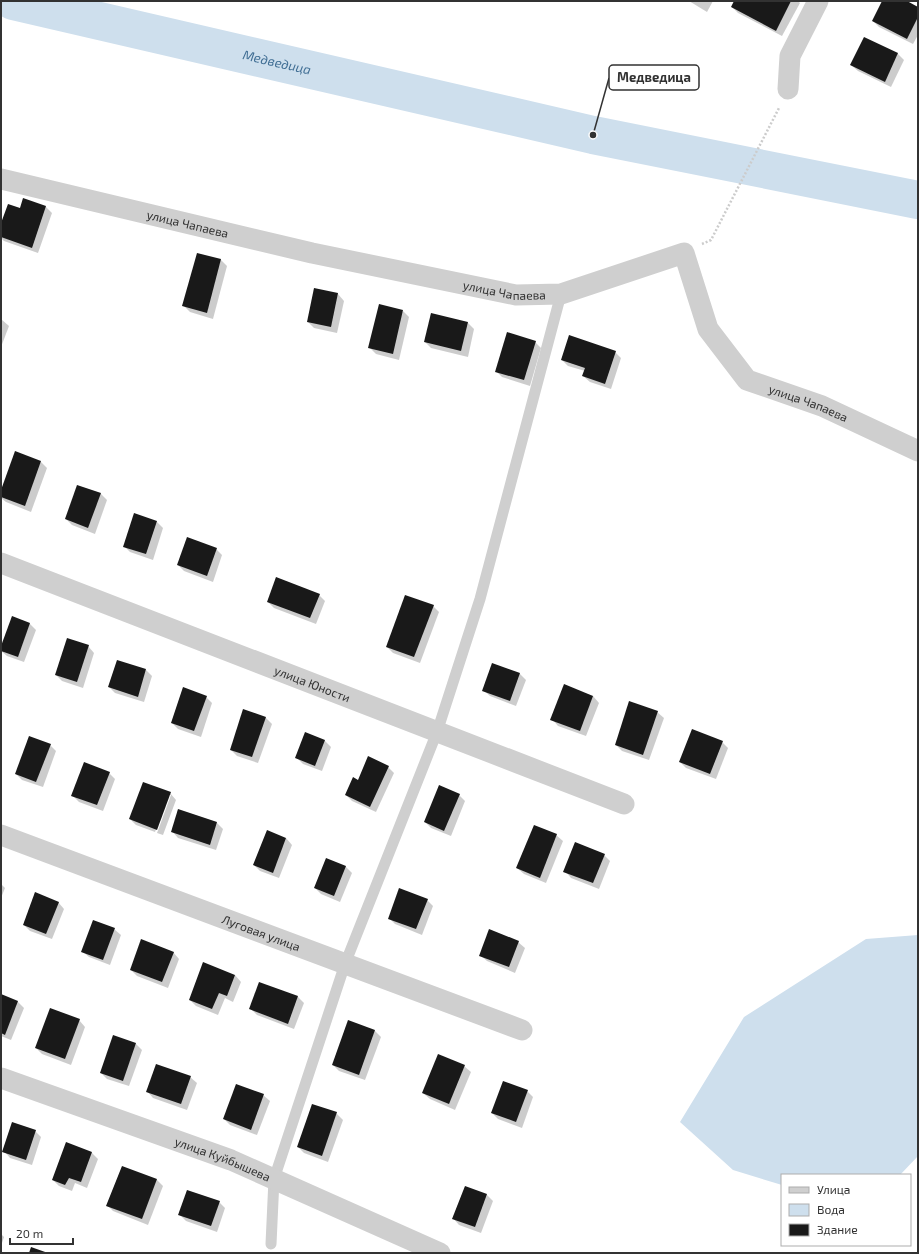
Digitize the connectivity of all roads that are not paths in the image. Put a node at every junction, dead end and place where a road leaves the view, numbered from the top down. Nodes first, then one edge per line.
1 (818, 1) edge
2 (788, 89) road end
3 (1, 179) edge
4 (562, 294) junction
5 (918, 451) edge
6 (1, 564) edge
7 (436, 732) junction
8 (624, 804) dead end
9 (1, 835) edge
10 (345, 964) junction
11 (522, 1030) dead end
12 (1, 1078) edge
13 (274, 1179) junction
14 (271, 1244) dead end
15 (440, 1253) edge

1 - 2 street
3 - 4 street, улица Чапаева
4 - 5 street, улица Чапаева
4 - 7 lane
6 - 7 street, улица Юности
7 - 8 street, улица Юности
7 - 10 lane
9 - 10 street, Луговая улица
10 - 11 street, Луговая улица
10 - 13 lane
12 - 13 street, улица Куйбышева
13 - 14 lane
13 - 15 street, улица Куйбышева

